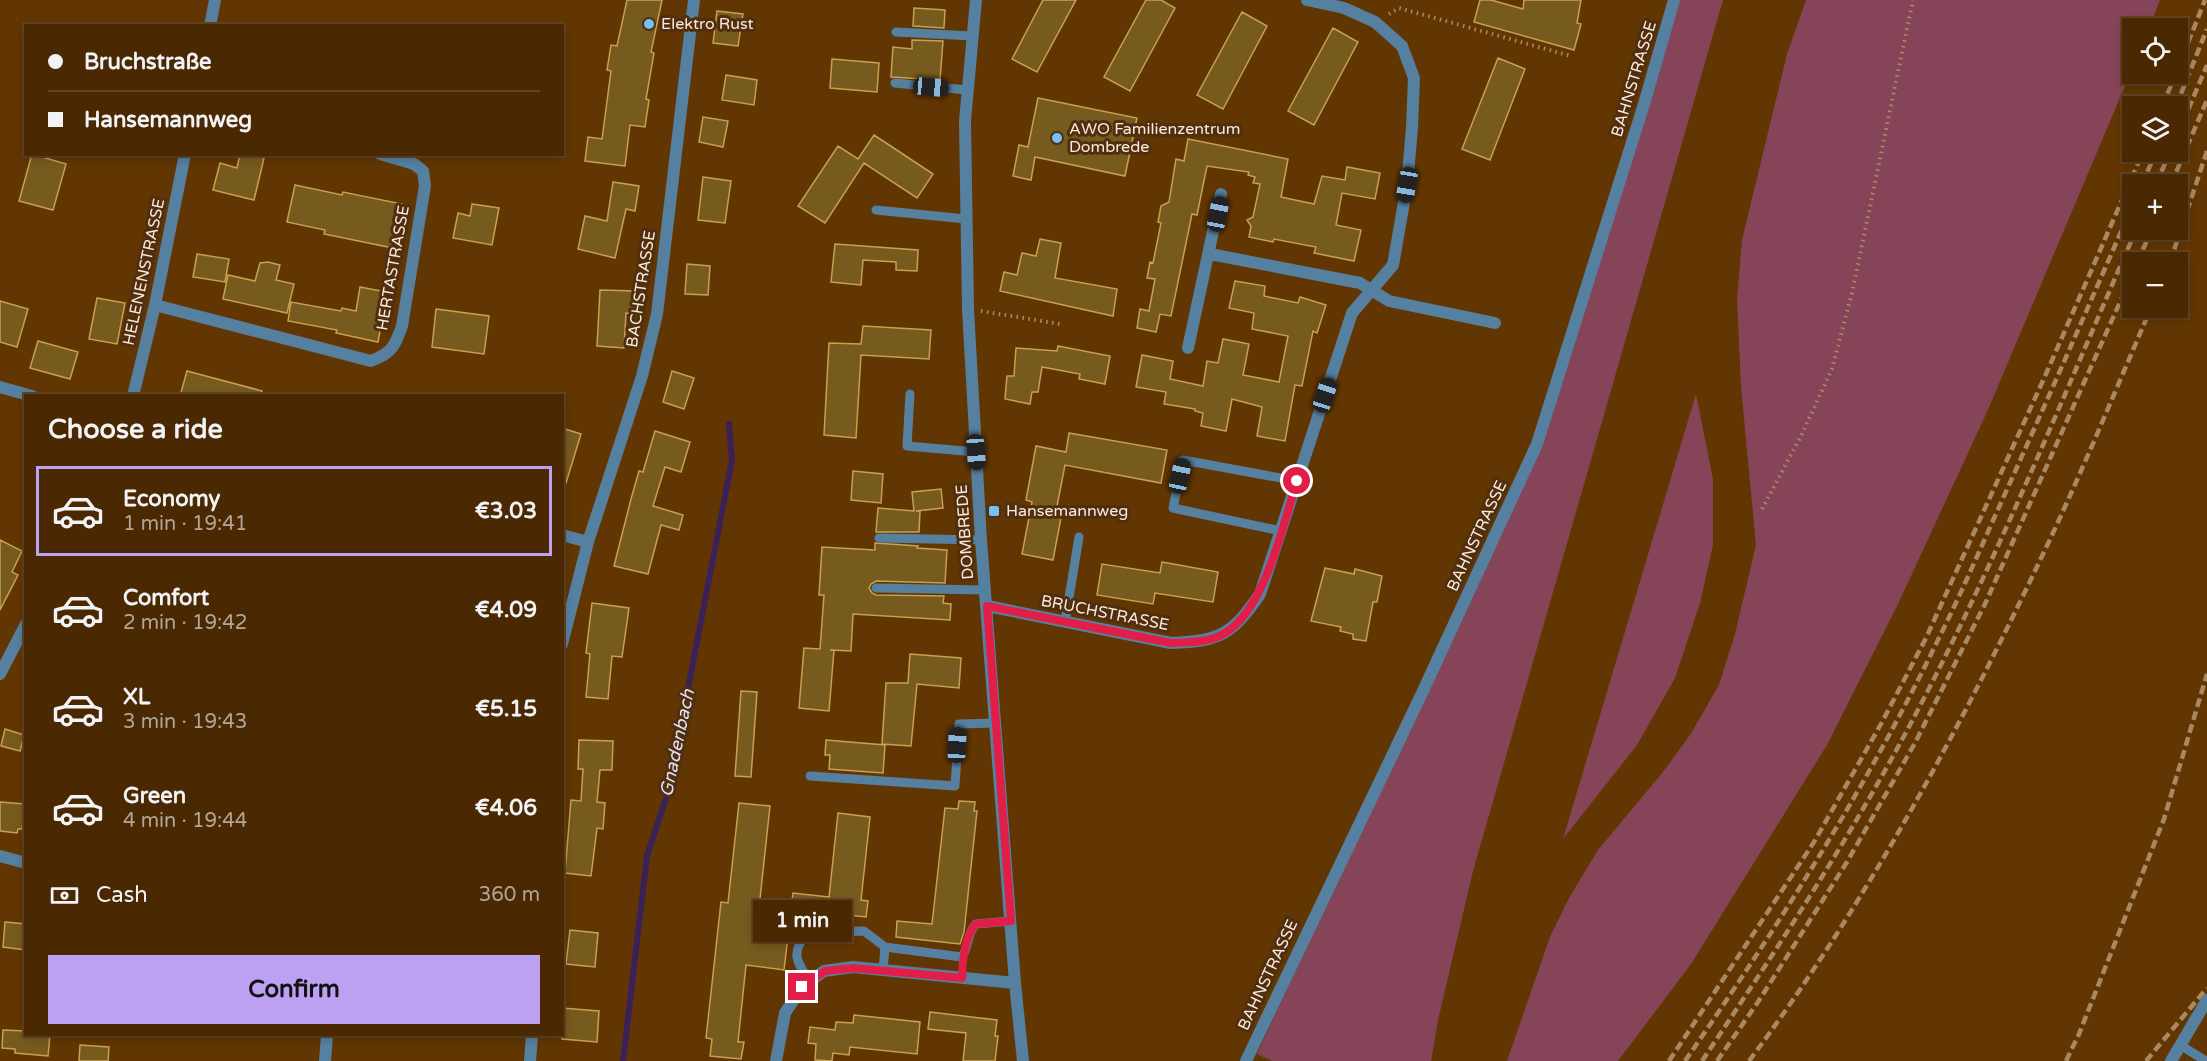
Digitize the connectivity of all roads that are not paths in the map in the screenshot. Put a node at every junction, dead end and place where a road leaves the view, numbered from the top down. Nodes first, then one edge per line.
1 (215, 0) edge
2 (694, 0) edge
3 (976, 0) edge
4 (1307, 0) edge
5 (1674, 0) edge
6 (1346, 4) edge
7 (210, 24) edge
8 (896, 32) dead end
9 (972, 36) junction
10 (895, 83) dead end
11 (967, 90) junction
12 (185, 156) edge
13 (387, 156) edge
14 (1221, 194) dead end
15 (876, 210) dead end
16 (966, 219) junction
17 (1210, 254) junction
18 (1371, 290) junction
19 (155, 305) junction
20 (1495, 323) dead end
21 (1188, 348) dead end
22 (0, 387) edge
23 (25, 394) edge
24 (133, 394) edge
25 (910, 394) dead end
26 (976, 452) junction
27 (1297, 481) junction
28 (1281, 531) junction
29 (564, 536) edge
30 (1079, 537) dead end
31 (879, 538) dead end
32 (981, 540) junction
33 (588, 542) junction
34 (876, 588) dead end
35 (985, 590) junction
36 (987, 606) junction
37 (1065, 622) junction
38 (24, 628) edge
39 (564, 636) edge
40 (0, 674) edge
41 (995, 723) junction
42 (810, 776) dead end
43 (0, 856) edge
44 (24, 862) edge
45 (1011, 921) junction
46 (885, 947) junction
47 (962, 957) junction
48 (883, 970) junction
49 (962, 978) junction
50 (810, 982) junction
51 (1015, 983) junction
52 (2207, 1000) edge
53 (327, 1036) edge
54 (532, 1036) edge
55 (2180, 1045) junction
56 (325, 1061) edge
57 (530, 1061) edge
58 (776, 1061) edge
59 (1023, 1061) edge
60 (1246, 1061) edge
61 (2171, 1061) edge
62 (2206, 1061) edge

1 - 7 street
2 - 33 street, BACHSTRASSE
3 - 9 street, DOMBREDE
4 - 6 street, BRUCHSTRASSE
5 - 60 street, BAHNSTRASSE
6 - 18 street, BRUCHSTRASSE
8 - 9 lane
9 - 11 street, DOMBREDE
10 - 11 lane
11 - 16 street, DOMBREDE
12 - 19 street, HELENENSTRASSE
13 - 19 street, HERTASTRASSE
14 - 17 street
15 - 16 lane
16 - 26 street, DOMBREDE
17 - 18 street
17 - 21 street
18 - 20 street
18 - 27 street, BRUCHSTRASSE
19 - 24 street, HELENENSTRASSE
22 - 23 street
25 - 26 lane
26 - 32 street, DOMBREDE
27 - 28 street, BRUCHSTRASSE
27 - 28 lane
28 - 37 street, BRUCHSTRASSE
29 - 33 street
30 - 37 lane
31 - 32 lane
32 - 35 street, DOMBREDE
33 - 39 street, BACHSTRASSE
34 - 35 lane
35 - 36 street, DOMBREDE
36 - 37 street, BRUCHSTRASSE
36 - 41 street, DOMBREDE
38 - 40 street
41 - 42 lane
41 - 45 street, DOMBREDE
43 - 44 street
45 - 47 lane
45 - 51 street, DOMBREDE
46 - 47 lane
46 - 48 lane
46 - 50 lane
47 - 49 lane
48 - 49 street
48 - 50 street
49 - 51 street
50 - 58 street
51 - 59 street, DOMBREDE
52 - 55 street
53 - 56 street
54 - 57 street
55 - 61 street
55 - 62 lane

